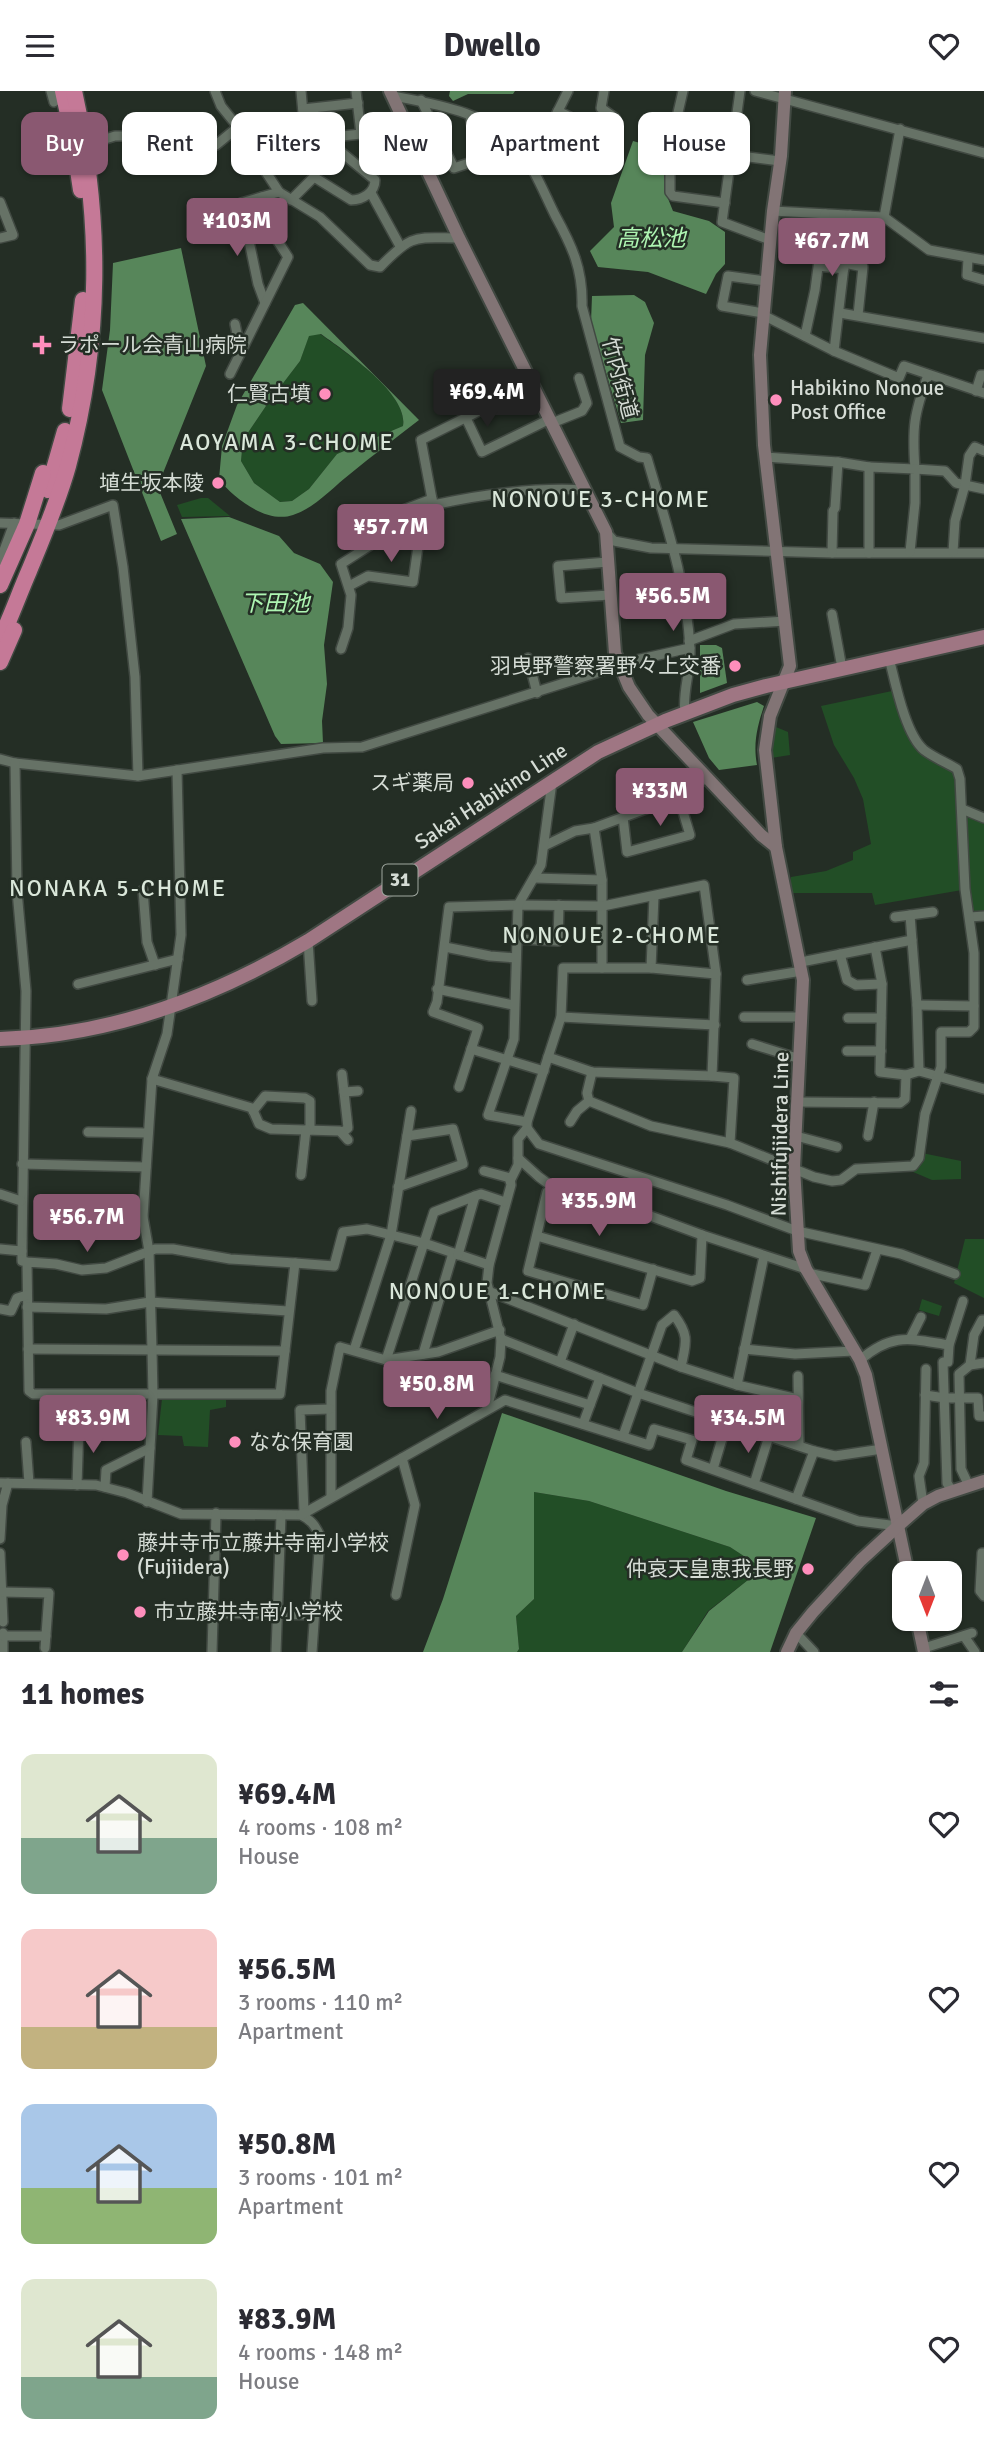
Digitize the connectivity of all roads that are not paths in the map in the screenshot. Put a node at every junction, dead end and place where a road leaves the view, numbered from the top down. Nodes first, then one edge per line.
1 (51, 91) edge
2 (74, 91) edge
3 (215, 91) edge
4 (301, 91) edge
5 (356, 91) edge
6 (568, 91) edge
7 (604, 91) edge
8 (683, 91) edge
9 (740, 91) edge
10 (755, 91) edge
11 (391, 94) edge
12 (785, 95) edge
13 (59, 96) edge
14 (421, 100) junction
15 (358, 103) junction
16 (303, 109) junction
17 (558, 111) joint
18 (79, 112) edge
19 (303, 112) edge
20 (678, 112) edge
21 (737, 112) edge
22 (466, 115) edge
23 (231, 118) edge
24 (900, 129) junction
25 (231, 133) edge
26 (345, 137) edge
27 (108, 138) edge
28 (984, 153) edge
29 (345, 155) edge
30 (750, 159) edge
31 (780, 161) junction
32 (466, 164) edge
33 (90, 175) edge
34 (268, 175) edge
35 (534, 175) edge
36 (670, 175) edge
37 (729, 175) edge
38 (279, 192) junction
39 (371, 193) junction
40 (262, 197) junction
41 (291, 200) junction
42 (0, 202) edge
43 (725, 203) junction
44 (774, 211) junction
45 (825, 214) junction
46 (850, 215) junction
47 (884, 218) junction
48 (0, 238) edge
49 (460, 238) junction
50 (771, 240) junction
51 (400, 246) junction
52 (968, 259) junction
53 (984, 260) edge
54 (819, 266) junction
55 (845, 266) junction
56 (984, 280) edge
57 (766, 281) junction
58 (265, 303) junction
59 (840, 313) junction
60 (763, 314) junction
61 (858, 315) junction
62 (235, 324) dead end
63 (805, 336) junction
64 (984, 338) edge
65 (834, 351) junction
66 (241, 352) junction
67 (230, 374) dead end
68 (928, 375) junction
69 (984, 375) edge
70 (579, 378) dead end
71 (980, 392) edge
72 (539, 397) junction
73 (466, 418) junction
74 (551, 421) junction
75 (984, 451) edge
76 (765, 457) junction
77 (838, 462) junction
78 (869, 467) junction
79 (915, 469) junction
80 (965, 485) junction
81 (984, 489) edge
82 (584, 490) junction
83 (432, 502) junction
84 (367, 519) dead end
85 (0, 523) edge
86 (37, 524) junction
87 (421, 525) junction
88 (606, 533) junction
89 (672, 547) junction
90 (778, 551) junction
91 (909, 552) junction
92 (953, 552) junction
93 (984, 552) edge
94 (832, 553) junction
95 (869, 553) junction
96 (0, 561) edge
97 (608, 562) junction
98 (0, 585) edge
99 (349, 586) junction
100 (610, 595) junction
101 (0, 613) edge
102 (832, 614) dead end
103 (786, 621) junction
104 (1, 637) edge
105 (984, 637) edge
106 (689, 645) junction
107 (341, 649) dead end
108 (528, 658) dead end
109 (889, 658) junction
110 (0, 662) edge
111 (618, 665) junction
112 (842, 668) junction
113 (785, 682) junction
114 (537, 693) junction
115 (685, 713) junction
116 (656, 724) junction
117 (0, 759) edge
118 (15, 763) junction
119 (177, 770) junction
120 (138, 776) junction
121 (707, 778) junction
122 (552, 782) junction
123 (678, 795) junction
124 (962, 809) junction
125 (623, 817) junction
126 (984, 818) edge
127 (594, 828) junction
128 (544, 846) junction
129 (776, 847) junction
130 (534, 878) junction
131 (602, 880) junction
132 (143, 890) dead end
133 (654, 896) junction
134 (518, 905) junction
135 (559, 905) junction
136 (603, 906) junction
137 (933, 912) dead end
138 (910, 915) junction
139 (984, 916) edge
140 (895, 917) dead end
141 (970, 917) junction
142 (517, 939) junction
143 (912, 940) junction
144 (308, 941) junction
145 (444, 947) junction
146 (875, 947) junction
147 (979, 953) edge
148 (840, 954) junction
149 (516, 958) junction
150 (178, 959) junction
151 (155, 965) junction
152 (801, 966) junction
153 (602, 968) junction
154 (652, 968) junction
155 (716, 974) junction
156 (747, 980) dead end
157 (78, 984) dead end
158 (882, 984) junction
159 (438, 989) junction
160 (313, 1001) dead end
161 (513, 1005) junction
162 (917, 1005) junction
163 (974, 1006) junction
164 (172, 1007) junction
165 (561, 1017) junction
166 (744, 1017) dead end
167 (802, 1017) junction
168 (848, 1018) dead end
169 (881, 1018) junction
170 (715, 1025) junction
171 (24, 1038) junction
172 (0, 1039) edge
173 (752, 1044) dead end
174 (471, 1049) junction
175 (847, 1051) dead end
176 (881, 1051) junction
177 (548, 1057) junction
178 (800, 1059) junction
179 (505, 1061) junction
180 (544, 1071) junction
181 (919, 1071) junction
182 (592, 1072) junction
183 (342, 1074) dead end
184 (906, 1075) junction
185 (712, 1076) junction
186 (936, 1077) junction
187 (152, 1079) junction
188 (459, 1087) dead end
189 (984, 1089) edge
190 (358, 1091) dead end
191 (344, 1092) junction
192 (589, 1101) junction
193 (798, 1102) junction
194 (874, 1102) junction
195 (253, 1111) junction
196 (411, 1111) dead end
197 (570, 1122) dead end
198 (527, 1125) junction
199 (308, 1130) junction
200 (88, 1132) dead end
201 (148, 1133) junction
202 (407, 1136) junction
203 (796, 1136) junction
204 (868, 1136) dead end
205 (730, 1143) junction
206 (837, 1147) dead end
207 (519, 1158) junction
208 (22, 1164) junction
209 (146, 1167) junction
210 (794, 1168) junction
211 (484, 1171) dead end
212 (301, 1175) dead end
213 (510, 1181) junction
214 (398, 1187) junction
215 (554, 1188) junction
216 (0, 1194) edge
217 (475, 1196) junction
218 (21, 1201) junction
219 (505, 1202) junction
220 (143, 1217) junction
221 (75, 1220) dead end
222 (797, 1231) junction
223 (391, 1235) junction
224 (702, 1235) junction
225 (537, 1236) junction
226 (424, 1243) junction
227 (0, 1249) edge
228 (877, 1250) junction
229 (22, 1251) junction
230 (149, 1251) junction
231 (455, 1254) junction
232 (764, 1256) junction
233 (27, 1262) junction
234 (295, 1263) junction
235 (489, 1265) junction
236 (653, 1269) junction
237 (807, 1271) junction
238 (955, 1273) dead end
239 (488, 1291) junction
240 (27, 1295) junction
241 (964, 1301) dead end
242 (150, 1302) junction
243 (27, 1307) junction
244 (0, 1309) edge
245 (288, 1311) junction
246 (921, 1317) dead end
247 (984, 1320) edge
248 (574, 1324) junction
249 (501, 1335) junction
250 (909, 1339) junction
251 (949, 1345) junction
252 (28, 1349) junction
253 (744, 1349) junction
254 (152, 1350) junction
255 (354, 1350) junction
256 (285, 1351) junction
257 (423, 1354) junction
258 (652, 1355) junction
259 (857, 1355) junction
260 (386, 1360) junction
261 (560, 1362) junction
262 (984, 1363) edge
263 (970, 1365) junction
264 (681, 1367) junction
265 (926, 1369) dead end
266 (943, 1373) junction
267 (959, 1374) junction
268 (495, 1375) junction
269 (798, 1376) dead end
270 (600, 1378) junction
271 (737, 1385) junction
272 (638, 1393) junction
273 (153, 1395) junction
274 (925, 1395) junction
275 (943, 1397) junction
276 (798, 1399) junction
277 (959, 1399) junction
278 (590, 1405) junction
279 (330, 1409) junction
280 (487, 1409) junction
281 (984, 1416) edge
282 (727, 1422) junction
283 (79, 1423) dead end
284 (583, 1424) junction
285 (623, 1436) junction
286 (769, 1436) junction
287 (26, 1442) dead end
288 (799, 1445) junction
289 (150, 1448) junction
290 (882, 1449) junction
291 (814, 1451) junction
292 (402, 1458) junction
293 (713, 1469) junction
294 (984, 1481) edge
295 (4, 1483) edge
296 (29, 1483) junction
297 (754, 1484) junction
298 (77, 1485) junction
299 (105, 1486) junction
300 (970, 1486) junction
301 (952, 1491) junction
302 (331, 1496) junction
303 (796, 1499) junction
304 (147, 1502) junction
305 (923, 1504) junction
306 (216, 1513) junction
307 (302, 1514) junction
308 (281, 1515) junction
309 (898, 1526) junction
310 (0, 1539) edge
311 (0, 1553) edge
312 (984, 1553) edge
313 (905, 1561) edge
314 (2, 1592) junction
315 (396, 1595) dead end
316 (984, 1596) edge
317 (212, 1613) junction
318 (278, 1614) junction
319 (315, 1615) junction
320 (2, 1622) edge
321 (920, 1631) edge
322 (796, 1633) junction
323 (3, 1636) junction
324 (46, 1636) junction
325 (45, 1648) dead end
326 (924, 1650) edge
327 (3, 1652) edge
328 (212, 1652) edge
329 (276, 1652) edge
330 (312, 1652) edge
331 (787, 1652) edge
332 (814, 1652) edge
333 (975, 1652) edge

1 - 13 street
2 - 18 highway
3 - 23 street
4 - 16 street
5 - 15 street
6 - 17 street
7 - 17 street
8 - 20 street
9 - 21 street
10 - 12 street
11 - 14 street, 竹内街道
11 - 49 street
12 - 24 street
12 - 31 street, Nishifujiidera Line
13 - 86 highway
14 - 22 street, 竹内街道
14 - 32 street
15 - 16 street
15 - 26 street
16 - 19 street
24 - 28 street
24 - 47 street
25 - 27 street
29 - 39 street
30 - 31 street
31 - 44 street, Nishifujiidera Line
33 - 86 highway
34 - 38 street
35 - 89 street, 竹内街道
36 - 43 street
37 - 43 street
38 - 40 street
38 - 41 street
39 - 41 street
39 - 51 street
40 - 58 street
40 - 58 street
41 - 51 street
42 - 48 street
43 - 50 street
44 - 45 street
44 - 50 street, Nishifujiidera Line
45 - 46 street
45 - 54 street
46 - 47 street
46 - 55 street
47 - 52 street
49 - 51 street
49 - 72 street
50 - 57 street, Nishifujiidera Line
52 - 53 street
52 - 56 street
54 - 55 street
54 - 63 street
55 - 59 street
55 - 61 street
57 - 60 street, Nishifujiidera Line
57 - 60 street
58 - 66 street
59 - 61 street
59 - 65 street
60 - 63 street
60 - 76 street, Nishifujiidera Line
61 - 64 street
62 - 66 street
63 - 65 street
65 - 68 street
66 - 67 street
68 - 71 street
68 - 79 street
69 - 71 street
70 - 74 street
72 - 73 street
72 - 74 street
73 - 74 street
73 - 83 street
74 - 82 street
75 - 80 street
76 - 77 street
76 - 90 street, Nishifujiidera Line
77 - 78 street
77 - 94 street
78 - 79 street
78 - 95 street
79 - 80 street
79 - 91 street
80 - 81 street
80 - 92 street
82 - 83 street
82 - 88 street
83 - 84 street
83 - 87 street
85 - 86 street
86 - 96 street
86 - 98 highway
86 - 101 highway
86 - 104 highway
86 - 110 highway
86 - 120 street
87 - 99 street
87 - 99 street
88 - 89 street
88 - 97 street
89 - 90 street
89 - 106 street
90 - 94 street
90 - 103 street, Nishifujiidera Line
91 - 92 street
91 - 95 street
92 - 93 street
94 - 95 street
97 - 100 street
97 - 100 street
99 - 107 street
100 - 111 street
102 - 112 street
103 - 106 street
103 - 113 street, Nishifujiidera Line
105 - 109 main road, Sakai Habikino Line / 31
106 - 111 street
106 - 115 street
108 - 114 street
109 - 112 main road, Sakai Habikino Line / 31
109 - 124 street
111 - 114 street
111 - 116 street
112 - 113 main road, Sakai Habikino Line / 31
113 - 115 main road, Sakai Habikino Line / 31
113 - 129 street, Nishifujiidera Line
114 - 119 street
115 - 116 main road, Sakai Habikino Line / 31
116 - 121 street
116 - 122 main road, Sakai Habikino Line / 31
117 - 118 street
118 - 120 street
118 - 171 street
119 - 120 street
119 - 150 street
121 - 123 street
121 - 129 street
122 - 128 street
122 - 144 main road, Sakai Habikino Line / 31
123 - 125 street
123 - 125 street
124 - 126 street
124 - 141 street
125 - 127 street
127 - 128 street
127 - 131 street
128 - 130 street
129 - 152 street, Nishifujiidera Line
130 - 131 street
130 - 134 street
131 - 136 street
132 - 151 street
133 - 136 street
133 - 154 street
133 - 155 street
134 - 135 street
134 - 142 street
134 - 145 street
135 - 136 street
135 - 142 street
136 - 153 street
137 - 138 street
138 - 140 street
138 - 143 street
139 - 141 street
141 - 147 street
142 - 149 street
143 - 146 street
143 - 162 street
144 - 160 street
144 - 164 main road, Sakai Habikino Line / 31
145 - 149 street
145 - 159 street
146 - 148 street
146 - 158 street
147 - 163 street
148 - 152 street
148 - 158 street
149 - 161 street
150 - 151 street
150 - 164 street
151 - 157 street
152 - 156 street
152 - 167 street, Nishifujiidera Line
153 - 154 street
153 - 165 street
154 - 155 street
155 - 170 street
158 - 169 street
159 - 161 street
159 - 174 street
161 - 179 street
162 - 163 street
162 - 181 street
163 - 186 street
164 - 171 main road, Sakai Habikino Line / 31
164 - 187 street
165 - 170 street
165 - 177 street
166 - 167 street
167 - 178 street, Nishifujiidera Line
168 - 169 street
169 - 176 street
170 - 185 street
171 - 172 main road, Sakai Habikino Line / 31
171 - 208 street
173 - 178 street
174 - 179 street
174 - 188 street
175 - 176 street
176 - 184 street
177 - 180 street
177 - 182 street
178 - 193 street, Nishifujiidera Line
179 - 180 street
179 - 198 street
180 - 198 street
181 - 184 street
181 - 186 street
182 - 185 street
182 - 192 street
183 - 191 street
184 - 194 street
185 - 205 street
186 - 189 street
186 - 210 street
187 - 195 street
187 - 201 street
190 - 191 street
191 - 199 street
192 - 197 street
192 - 205 street
193 - 194 street
193 - 203 street, Nishifujiidera Line
194 - 204 street
195 - 199 street
195 - 199 street
196 - 202 street
198 - 207 street
198 - 222 street
199 - 212 street
200 - 201 street
201 - 209 street
202 - 214 street
202 - 214 street
203 - 206 street
203 - 210 street, Nishifujiidera Line
205 - 210 street
207 - 213 street
207 - 215 street
208 - 209 street
208 - 218 street
209 - 220 street
210 - 222 street, Nishifujiidera Line
211 - 213 street
213 - 219 street
214 - 223 street
215 - 224 street
215 - 225 street
216 - 218 street
217 - 219 street
217 - 226 street
217 - 231 street
218 - 229 street
219 - 235 street
220 - 221 street
220 - 230 street
222 - 228 street
222 - 237 street, Nishifujiidera Line
223 - 226 street
223 - 234 street
223 - 255 street
224 - 232 street
224 - 236 street
225 - 236 street
225 - 236 street
226 - 231 street
226 - 260 street
227 - 229 street
228 - 237 street
228 - 238 street
229 - 233 street
230 - 233 street
230 - 234 street
230 - 242 street
231 - 235 street
231 - 257 street
232 - 237 street
232 - 253 street
233 - 240 street
234 - 245 street
235 - 239 street
237 - 259 street, Nishifujiidera Line
239 - 248 street
239 - 249 street
240 - 243 street
240 - 244 street
241 - 251 street
242 - 243 street
242 - 245 street
242 - 254 street
243 - 252 street
245 - 256 street
246 - 250 street
247 - 263 street
248 - 258 street
248 - 261 street
249 - 257 street
249 - 261 street
249 - 268 street
250 - 251 street
250 - 259 street
251 - 266 street
252 - 254 street
252 - 273 street
253 - 259 street
253 - 271 street
254 - 256 street
254 - 273 street
255 - 260 street
255 - 279 street
256 - 273 street
257 - 260 street
258 - 264 street
258 - 264 street
258 - 272 street
259 - 290 street, Nishifujiidera Line
261 - 270 street
262 - 263 street
263 - 267 street
264 - 271 street
265 - 274 street
266 - 267 street
266 - 275 street
267 - 277 street
268 - 278 street
268 - 280 street
269 - 276 street
270 - 272 street
270 - 278 street
271 - 276 street
272 - 282 street
272 - 285 street
273 - 289 street
274 - 275 street
274 - 305 street
275 - 277 street
275 - 301 street
276 - 288 street
277 - 281 street
277 - 300 street
278 - 284 street
279 - 302 street
279 - 307 street
280 - 284 street
280 - 292 street
282 - 286 street
282 - 293 street
283 - 298 street
284 - 285 street
285 - 293 street
286 - 288 street
286 - 297 street
287 - 296 street
288 - 291 street
289 - 299 street
289 - 304 street
290 - 291 street
290 - 309 street, Nishifujiidera Line
291 - 303 street
292 - 302 street
292 - 315 street
293 - 297 street
294 - 300 street
295 - 296 street
295 - 310 street
296 - 298 street
297 - 303 street
298 - 299 street
299 - 304 street
300 - 301 street
301 - 305 street
302 - 307 street
303 - 309 street
304 - 306 street
305 - 309 street
306 - 308 street
306 - 317 street
307 - 308 street
307 - 319 street
308 - 318 street
309 - 313 street, Nishifujiidera Line
309 - 322 street
311 - 314 street
312 - 316 street
314 - 320 street
314 - 324 street
317 - 318 street
317 - 328 street
318 - 319 street
318 - 329 street
319 - 330 street
320 - 323 street
321 - 326 street
322 - 331 street
322 - 332 street
323 - 324 street
323 - 327 street
324 - 325 street
326 - 333 street

